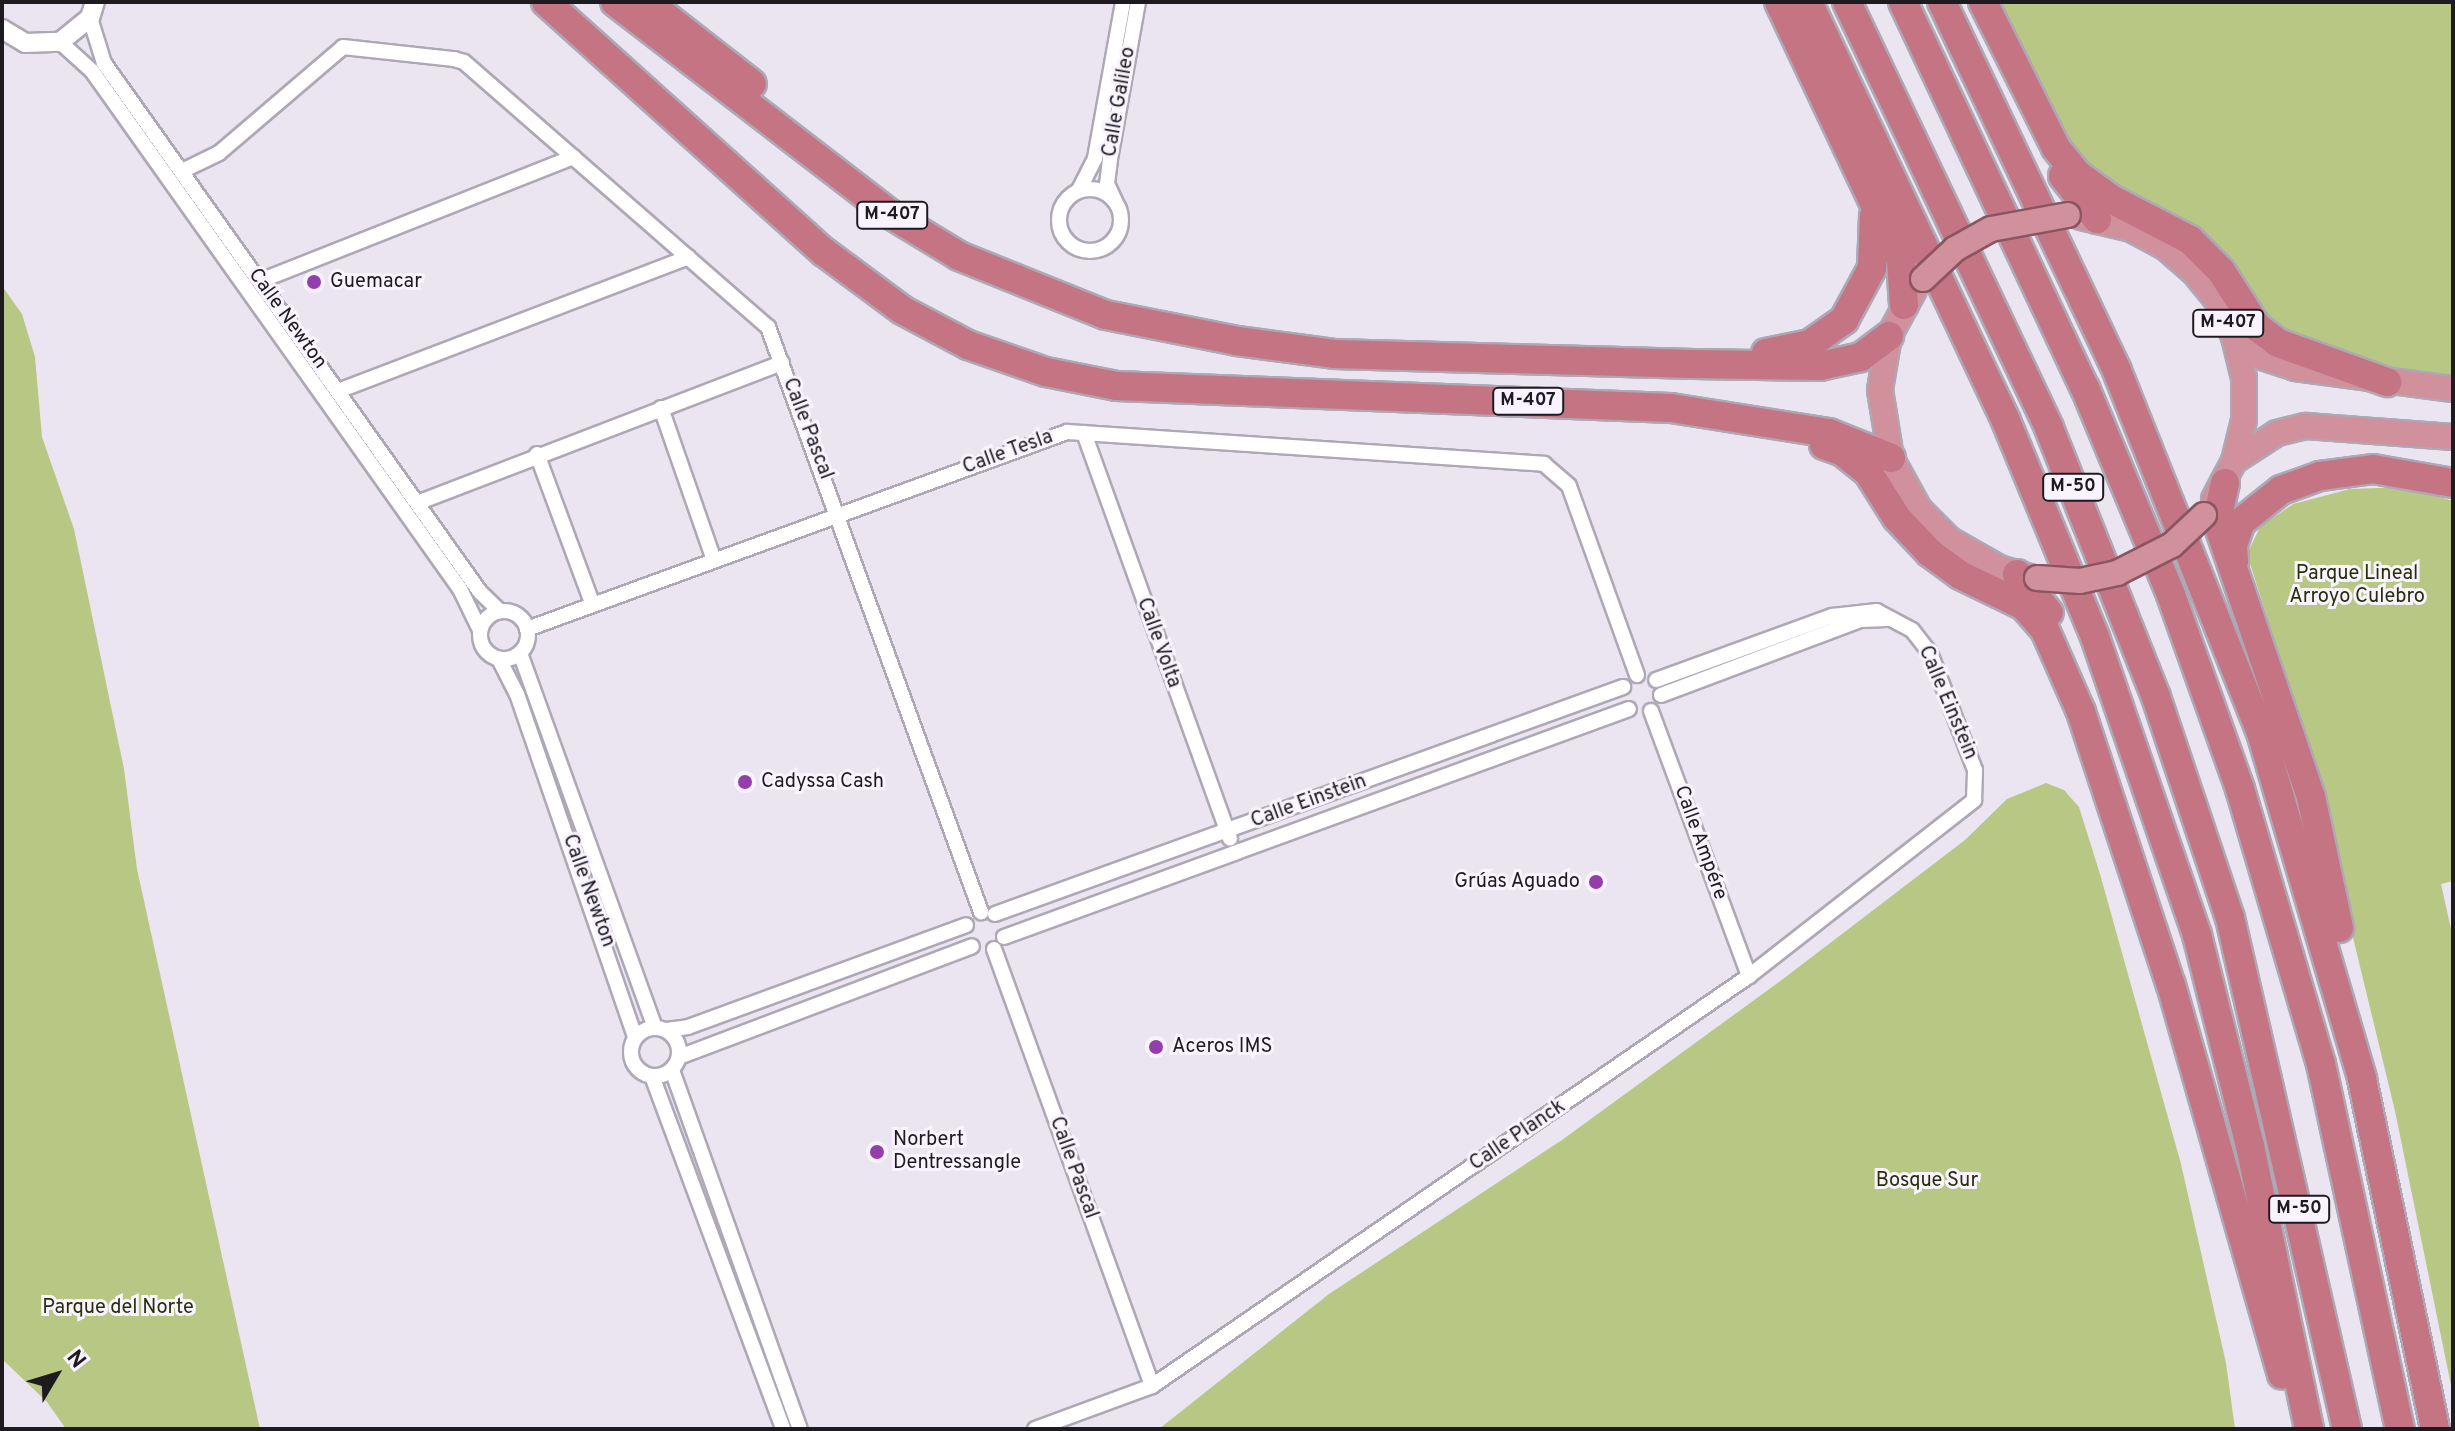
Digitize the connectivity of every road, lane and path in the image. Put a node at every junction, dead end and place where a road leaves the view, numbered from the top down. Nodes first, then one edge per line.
1 (522, 2) edge
2 (546, 2) edge
3 (615, 2) edge
4 (647, 2) edge
5 (1123, 2) edge
6 (1138, 2) edge
7 (1779, 2) edge
8 (1808, 2) edge
9 (1847, 2) edge
10 (1903, 2) edge
11 (1942, 2) edge
12 (1984, 3) edge
13 (92, 10) edge
14 (2, 30) edge
15 (60, 42) junction
16 (618, 62) junction
17 (573, 157) junction
18 (182, 171) junction
19 (1079, 190) junction
20 (1115, 201) junction
21 (1874, 203) junction
22 (2097, 219) junction
23 (688, 257) junction
24 (260, 281) junction
25 (1904, 305) junction
26 (1889, 336) junction
27 (1218, 337) junction
28 (2234, 337) junction
29 (782, 363) junction
30 (1694, 364) junction
31 (2387, 382) junction
32 (2453, 389) edge
33 (338, 391) junction
34 (661, 408) junction
35 (1750, 423) junction
36 (1084, 433) junction
37 (2453, 437) edge
38 (537, 454) junction
39 (1891, 458) junction
40 (2230, 472) junction
41 (2453, 483) edge
42 (417, 503) junction
43 (836, 515) junction
44 (714, 560) junction
45 (2200, 571) junction
46 (2027, 576) junction
47 (2236, 578) junction
48 (593, 605) junction
49 (500, 611) junction
50 (527, 629) junction
51 (480, 630) junction
52 (2095, 637) junction
53 (520, 653) junction
54 (499, 659) junction
55 (1637, 675) junction
56 (1623, 687) junction
57 (1658, 688) junction
58 (1629, 709) junction
59 (1651, 711) junction
60 (2081, 712) junction
61 (1974, 800) joint
62 (1227, 831) junction
63 (1234, 852) junction
64 (2266, 868) junction
65 (988, 913) junction
66 (966, 925) junction
67 (1004, 937) junction
68 (972, 946) junction
69 (994, 949) junction
70 (1749, 976) junction
71 (2247, 991) junction
72 (661, 1029) junction
73 (635, 1037) junction
74 (675, 1063) junction
75 (652, 1076) junction
76 (2362, 1079) junction
77 (1152, 1386) junction
78 (783, 1429) edge
79 (800, 1429) edge
80 (1035, 1429) edge
81 (2297, 1429) edge
82 (2309, 1429) edge
83 (2347, 1429) edge
84 (2400, 1429) edge
85 (2435, 1429) edge

1 - 16 highway, M-407
2 - 16 highway, M-407
3 - 27 highway, M-407
4 - 27 highway, M-407
5 - 19 street, Calle Galileo
6 - 20 street, Calle Galileo
7 - 21 highway
8 - 52 highway
9 - 71 highway, M-50
10 - 64 highway, M-50
11 - 45 highway
12 - 22 highway
12 - 31 highway
13 - 15 street
13 - 18 street, Calle Newton
14 - 15 street
15 - 51 street, Calle Newton
16 - 35 highway, M-407
17 - 18 street, Calle Pascal
17 - 23 street, Calle Pascal
17 - 24 street
18 - 24 street, Calle Newton
19 - 20 street
19 - 20 street
21 - 25 highway
21 - 30 highway
22 - 25 highway, M-407, bridge
22 - 28 highway, M-407
23 - 29 street, Calle Pascal
23 - 33 street
24 - 33 street, Calle Newton
25 - 26 highway, M-407
26 - 30 highway, M-407
26 - 39 highway, M-407
27 - 30 highway, M-407
28 - 31 highway, M-407
28 - 40 highway, M-407
29 - 34 street
29 - 43 street, Calle Pascal
31 - 32 highway, M-407
33 - 42 street, Calle Newton
34 - 38 street
34 - 44 street
35 - 39 highway, M-407
35 - 60 highway
36 - 43 street, Calle Tesla
36 - 55 street, Calle Tesla
36 - 62 street, Calle Volta
37 - 40 highway, M-407
38 - 42 street
38 - 48 street
39 - 46 highway, M-407
40 - 46 highway, M-407, bridge
40 - 47 highway
41 - 47 highway
42 - 49 street, Calle Newton
43 - 44 street, Calle Tesla
43 - 65 street, Calle Pascal
44 - 48 street, Calle Tesla
45 - 64 highway
45 - 76 highway
46 - 60 highway
47 - 76 highway
48 - 50 street, Calle Tesla
49 - 50 street
49 - 51 street
50 - 53 street
51 - 54 street
52 - 71 highway
52 - 82 highway
53 - 54 street
53 - 72 street, Calle Newton
54 - 73 street, Calle Newton
55 - 56 street
55 - 57 street
56 - 58 street
56 - 62 street, Calle Einstein
57 - 59 street
57 - 61 street, Calle Einstein
58 - 59 street
58 - 63 street, Calle Einstein
59 - 70 street, Calle Ampére
60 - 81 highway
61 - 70 street, Calle Planck
62 - 63 street, Calle Volta
62 - 65 street, Calle Einstein
63 - 67 street, Calle Einstein
64 - 84 highway, M-50
65 - 66 street
65 - 67 street
66 - 68 street
66 - 72 street
67 - 69 street
68 - 69 street
68 - 74 street
69 - 77 street, Calle Pascal
70 - 77 street, Calle Planck
71 - 83 highway, M-50
72 - 73 street
72 - 74 street
73 - 75 street
74 - 75 street
74 - 79 street
75 - 78 street
76 - 85 highway
77 - 80 street, Calle Planck

